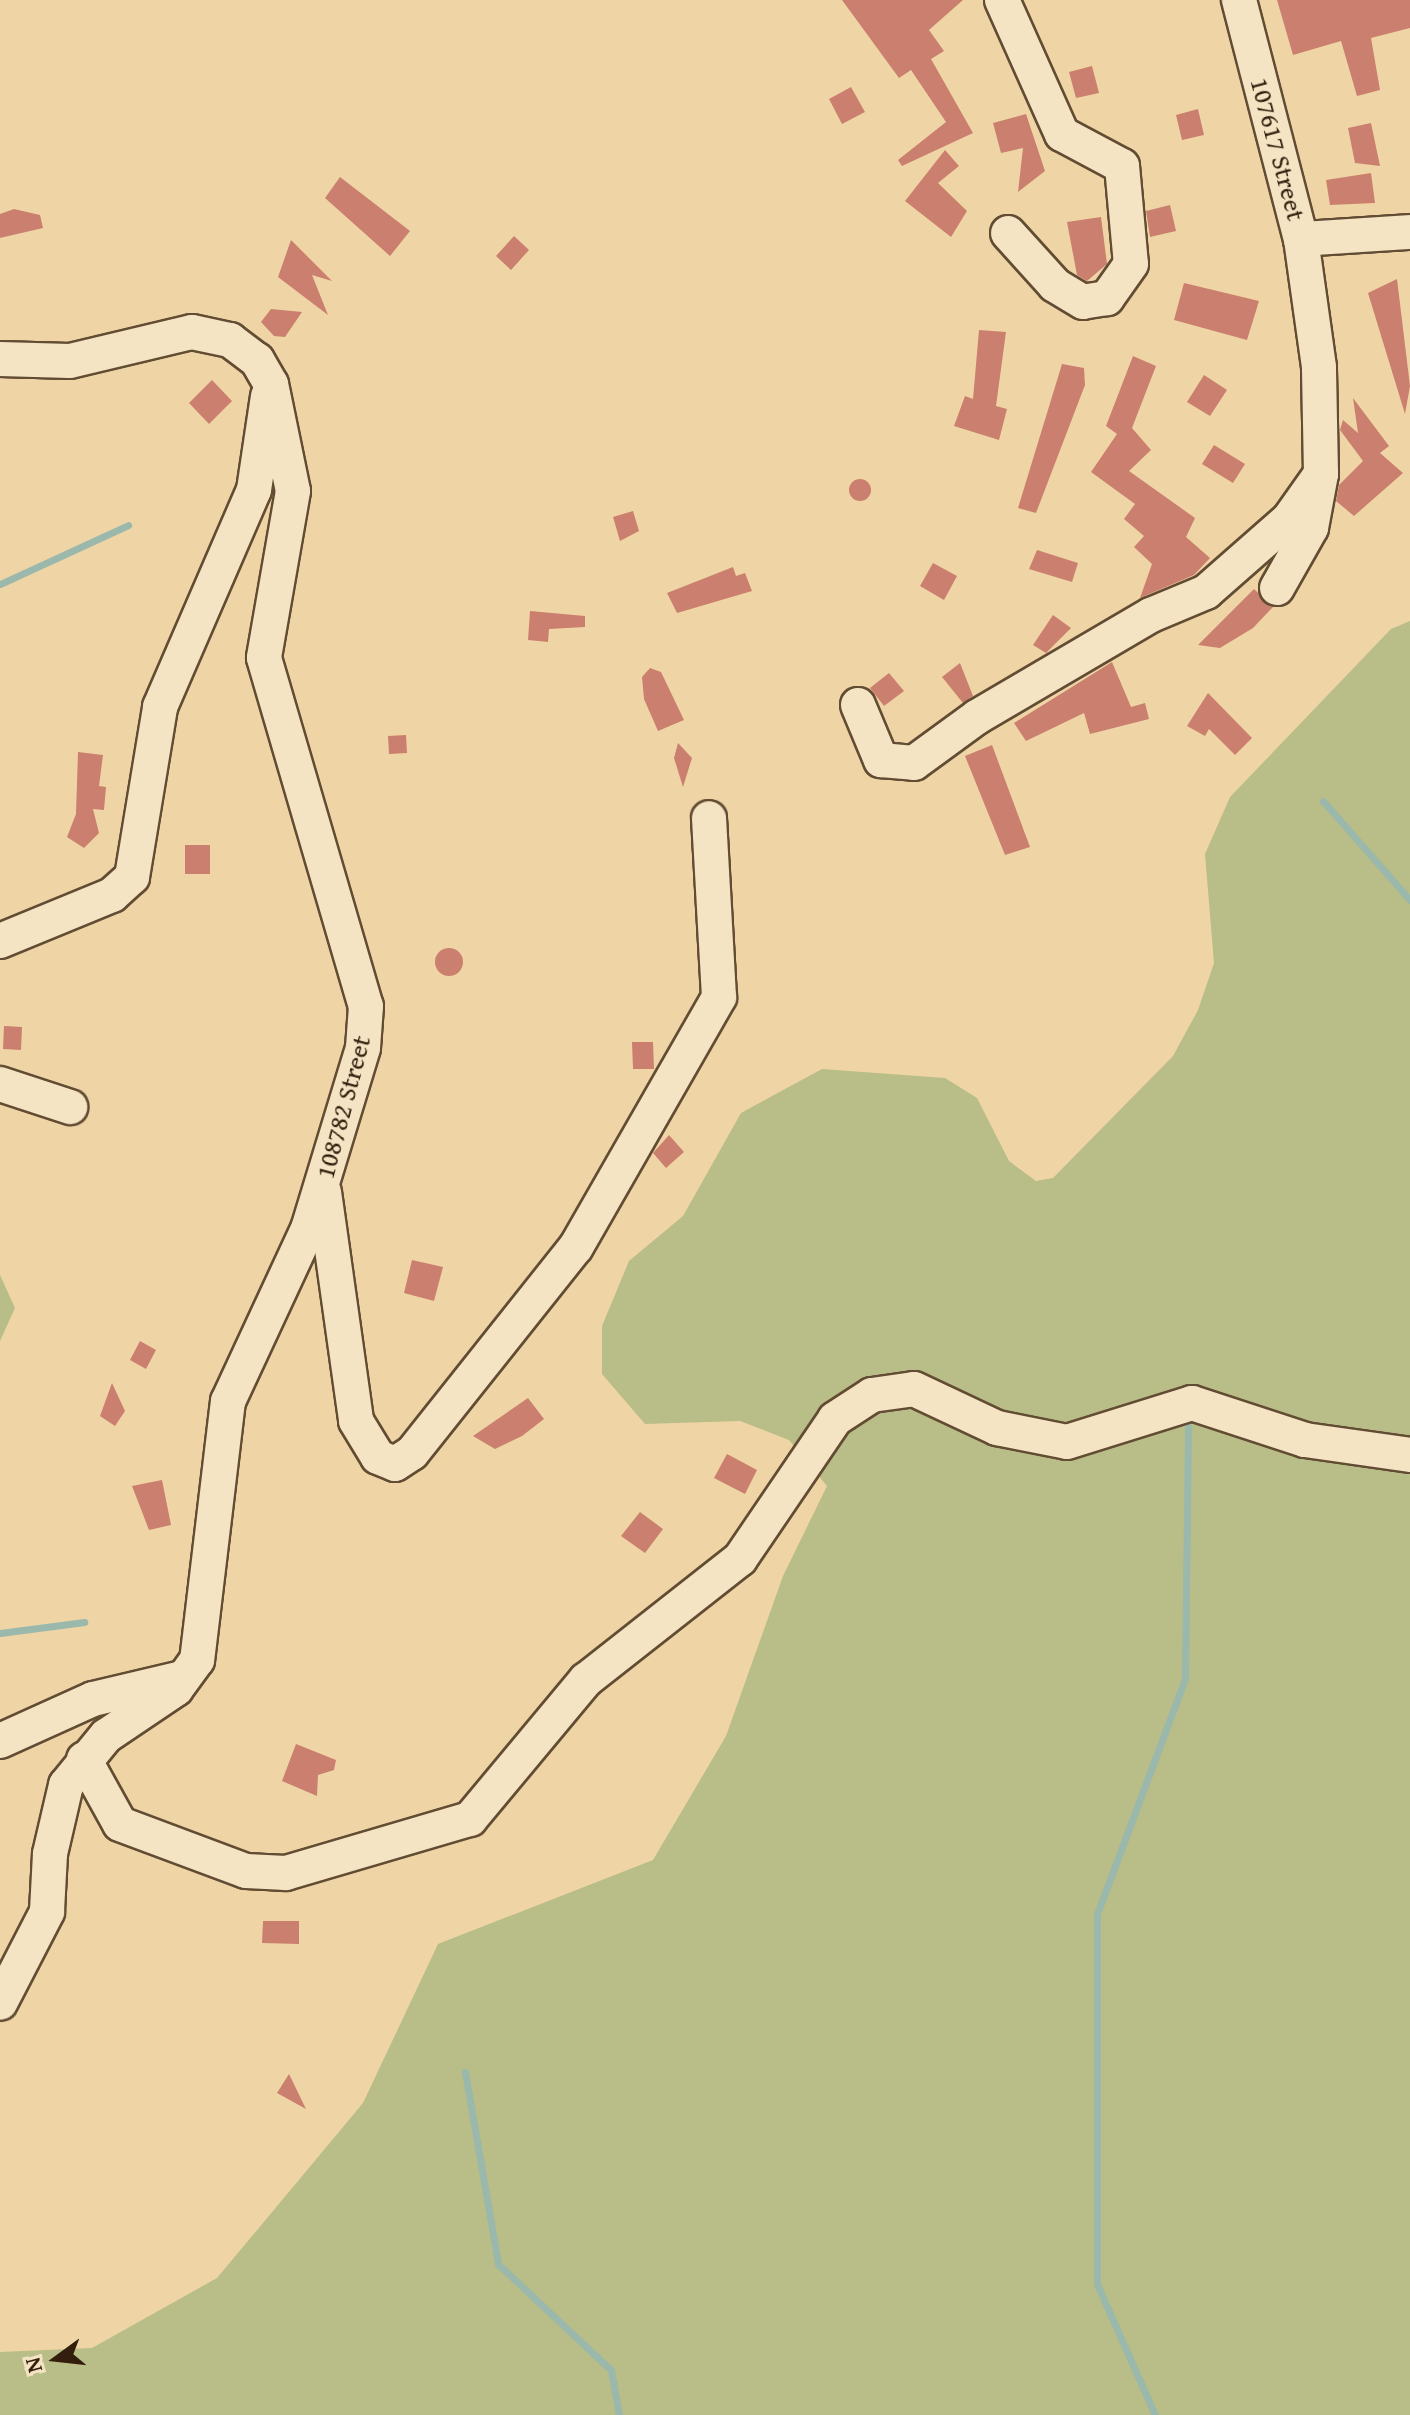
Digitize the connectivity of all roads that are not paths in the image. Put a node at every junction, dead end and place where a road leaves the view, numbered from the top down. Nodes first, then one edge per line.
1 (1002, 0) edge
2 (1239, 0) edge
3 (1410, 232) edge
4 (1008, 233) dead end
5 (1301, 239) junction
6 (0, 359) edge
7 (271, 384) junction
8 (1321, 474) junction
9 (1277, 588) dead end
10 (858, 705) dead end
11 (709, 818) dead end
12 (0, 941) edge
13 (0, 1084) edge
14 (70, 1107) dead end
15 (323, 1184) junction
16 (1410, 1455) edge
17 (186, 1678) junction
18 (0, 1741) edge
19 (84, 1759) junction
20 (0, 2003) edge

1 - 4 street
2 - 5 street, 107617 Street
3 - 5 street, 107617 Street
5 - 8 street
6 - 7 street, 108782 Street
7 - 12 street
7 - 15 street, 108782 Street
8 - 9 street
8 - 10 street
11 - 15 street
13 - 14 street
15 - 17 street, 108782 Street
16 - 19 street
17 - 18 street
17 - 19 street, 108782 Street
19 - 20 street, 108782 Street

